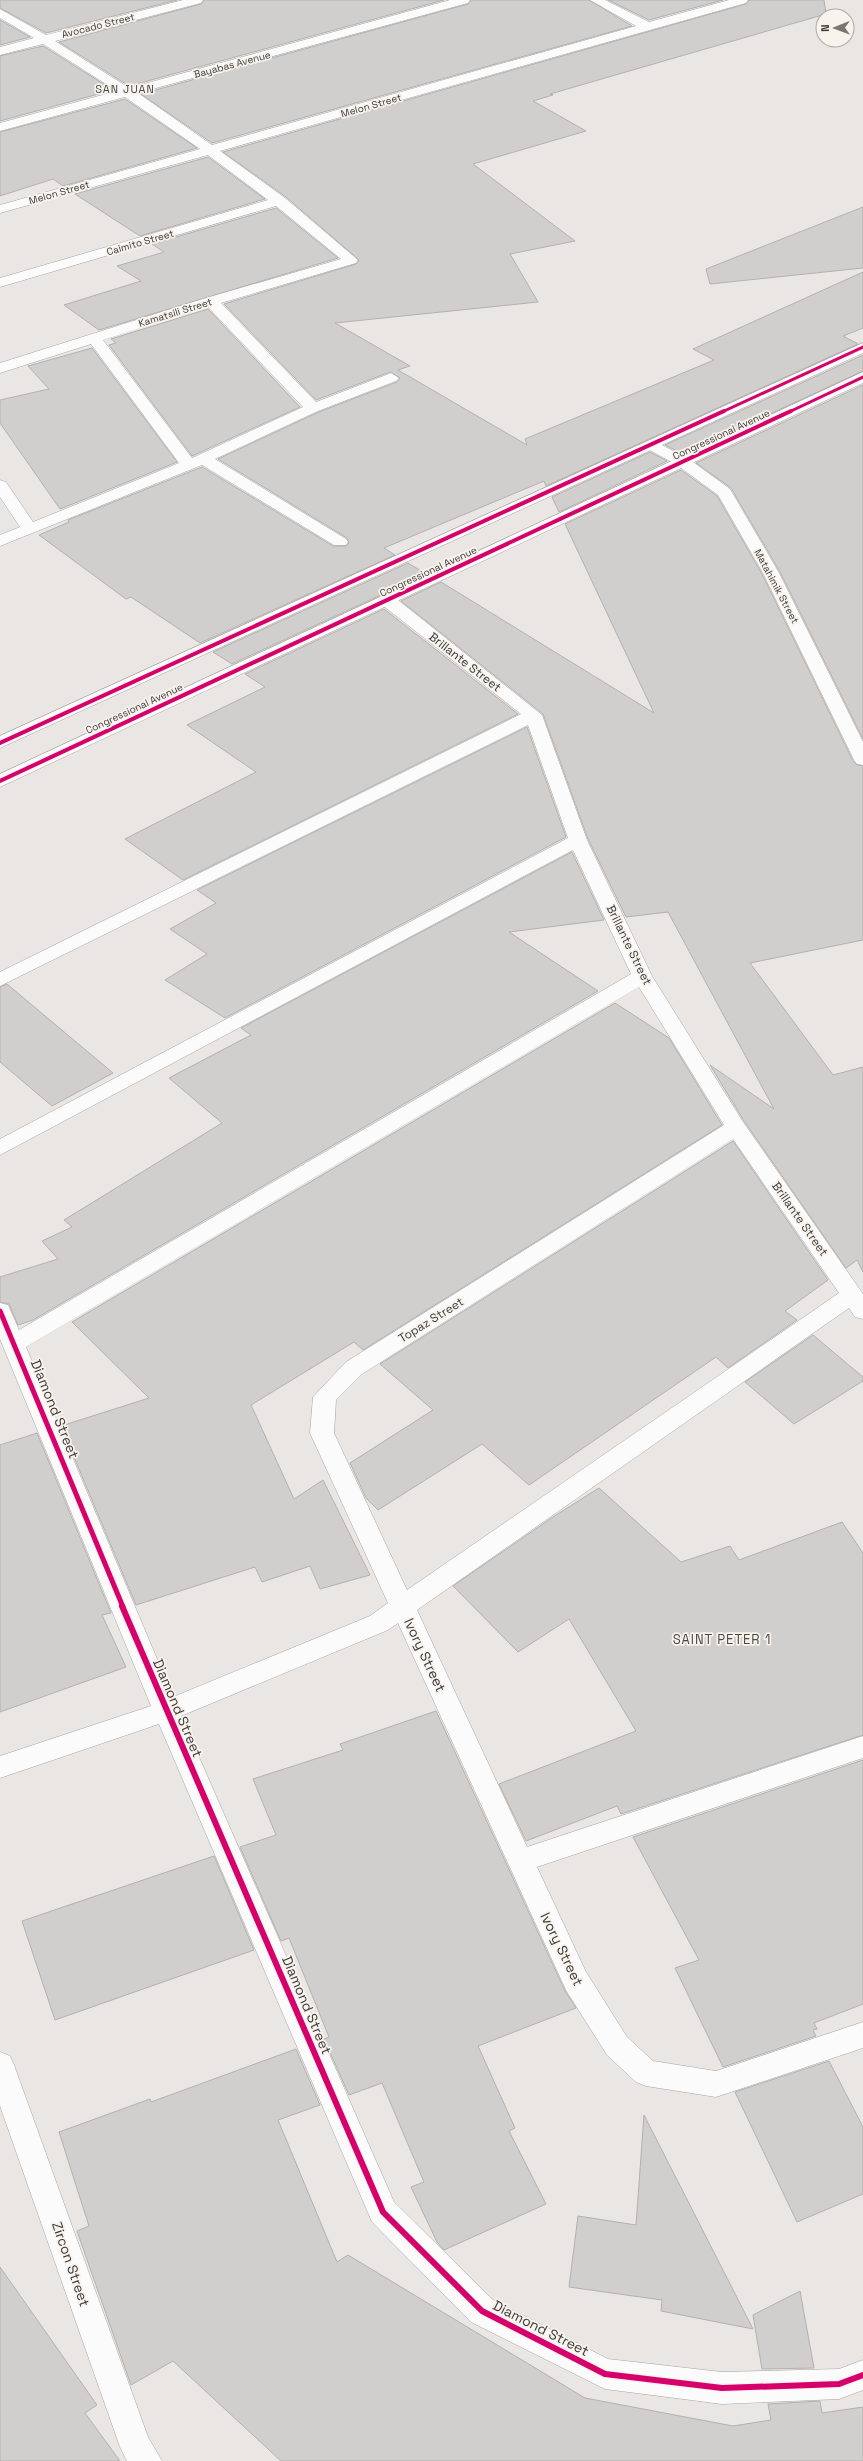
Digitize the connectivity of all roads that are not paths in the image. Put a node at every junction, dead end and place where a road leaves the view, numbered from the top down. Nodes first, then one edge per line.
1 (197, 0) edge
2 (464, 0) edge
3 (596, 0) edge
4 (742, 0) edge
5 (0, 13) edge
6 (646, 26) junction
7 (45, 39) junction
8 (0, 51) edge
9 (130, 92) junction
10 (0, 127) edge
11 (213, 150) junction
12 (280, 201) junction
13 (0, 209) edge
14 (0, 282) edge
15 (211, 301) junction
16 (94, 338) junction
17 (863, 347) edge
18 (0, 368) edge
19 (863, 377) edge
20 (391, 378) dead end
21 (313, 408) junction
22 (652, 445) junction
23 (195, 462) junction
24 (683, 462) junction
25 (0, 485) edge
26 (30, 529) junction
27 (0, 541) edge
28 (340, 542) dead end
29 (387, 600) junction
30 (533, 716) junction
31 (0, 743) edge
32 (863, 760) edge
33 (0, 781) edge
34 (578, 840) junction
35 (642, 976) junction
36 (0, 980) edge
37 (736, 1127) junction
38 (0, 1148) edge
39 (858, 1302) edge
40 (0, 1312) edge
41 (15, 1343) junction
42 (403, 1607) junction
43 (166, 1711) junction
44 (863, 1747) edge
45 (0, 1767) edge
46 (520, 1861) junction
47 (863, 2035) edge
48 (0, 2065) edge
49 (863, 2375) edge
50 (146, 2461) edge

1 - 7 street, Avocado Street
2 - 9 street, Bayabas Avenue
3 - 6 street
4 - 6 street, Melon Street
5 - 7 street
6 - 11 street, Melon Street
7 - 8 street, Avocado Street
7 - 9 street
9 - 10 street, Bayabas Avenue
9 - 11 street
11 - 12 street
11 - 13 street, Melon Street
12 - 14 street, Caimito Street
12 - 15 street, Kamatsili Street
15 - 16 street, Kamatsili Street
15 - 21 street
16 - 18 street, Kamatsili Street
16 - 23 street
17 - 22 street, Congressional Avenue
19 - 24 street, Congressional Avenue
20 - 21 street
21 - 23 street
22 - 24 street, Matahimik Street
22 - 31 street, Congressional Avenue
23 - 26 street
23 - 28 street
24 - 29 street, Congressional Avenue
24 - 32 street, Matahimik Street
25 - 26 street
26 - 27 street
29 - 30 street, Brillante Street
29 - 33 street, Congressional Avenue
30 - 34 street, Brillante Street
30 - 36 street
34 - 35 street, Brillante Street
34 - 38 street
35 - 37 street, Brillante Street
35 - 41 street
37 - 39 street, Brillante Street
37 - 42 street, Topaz Street
39 - 42 street
40 - 41 street, Diamond Street
41 - 43 street, Diamond Street
42 - 43 street
42 - 46 street, Ivory Street
43 - 45 street
43 - 49 street, Diamond Street
44 - 46 street
46 - 47 street, Ivory Street
48 - 50 street, Zircon Street

